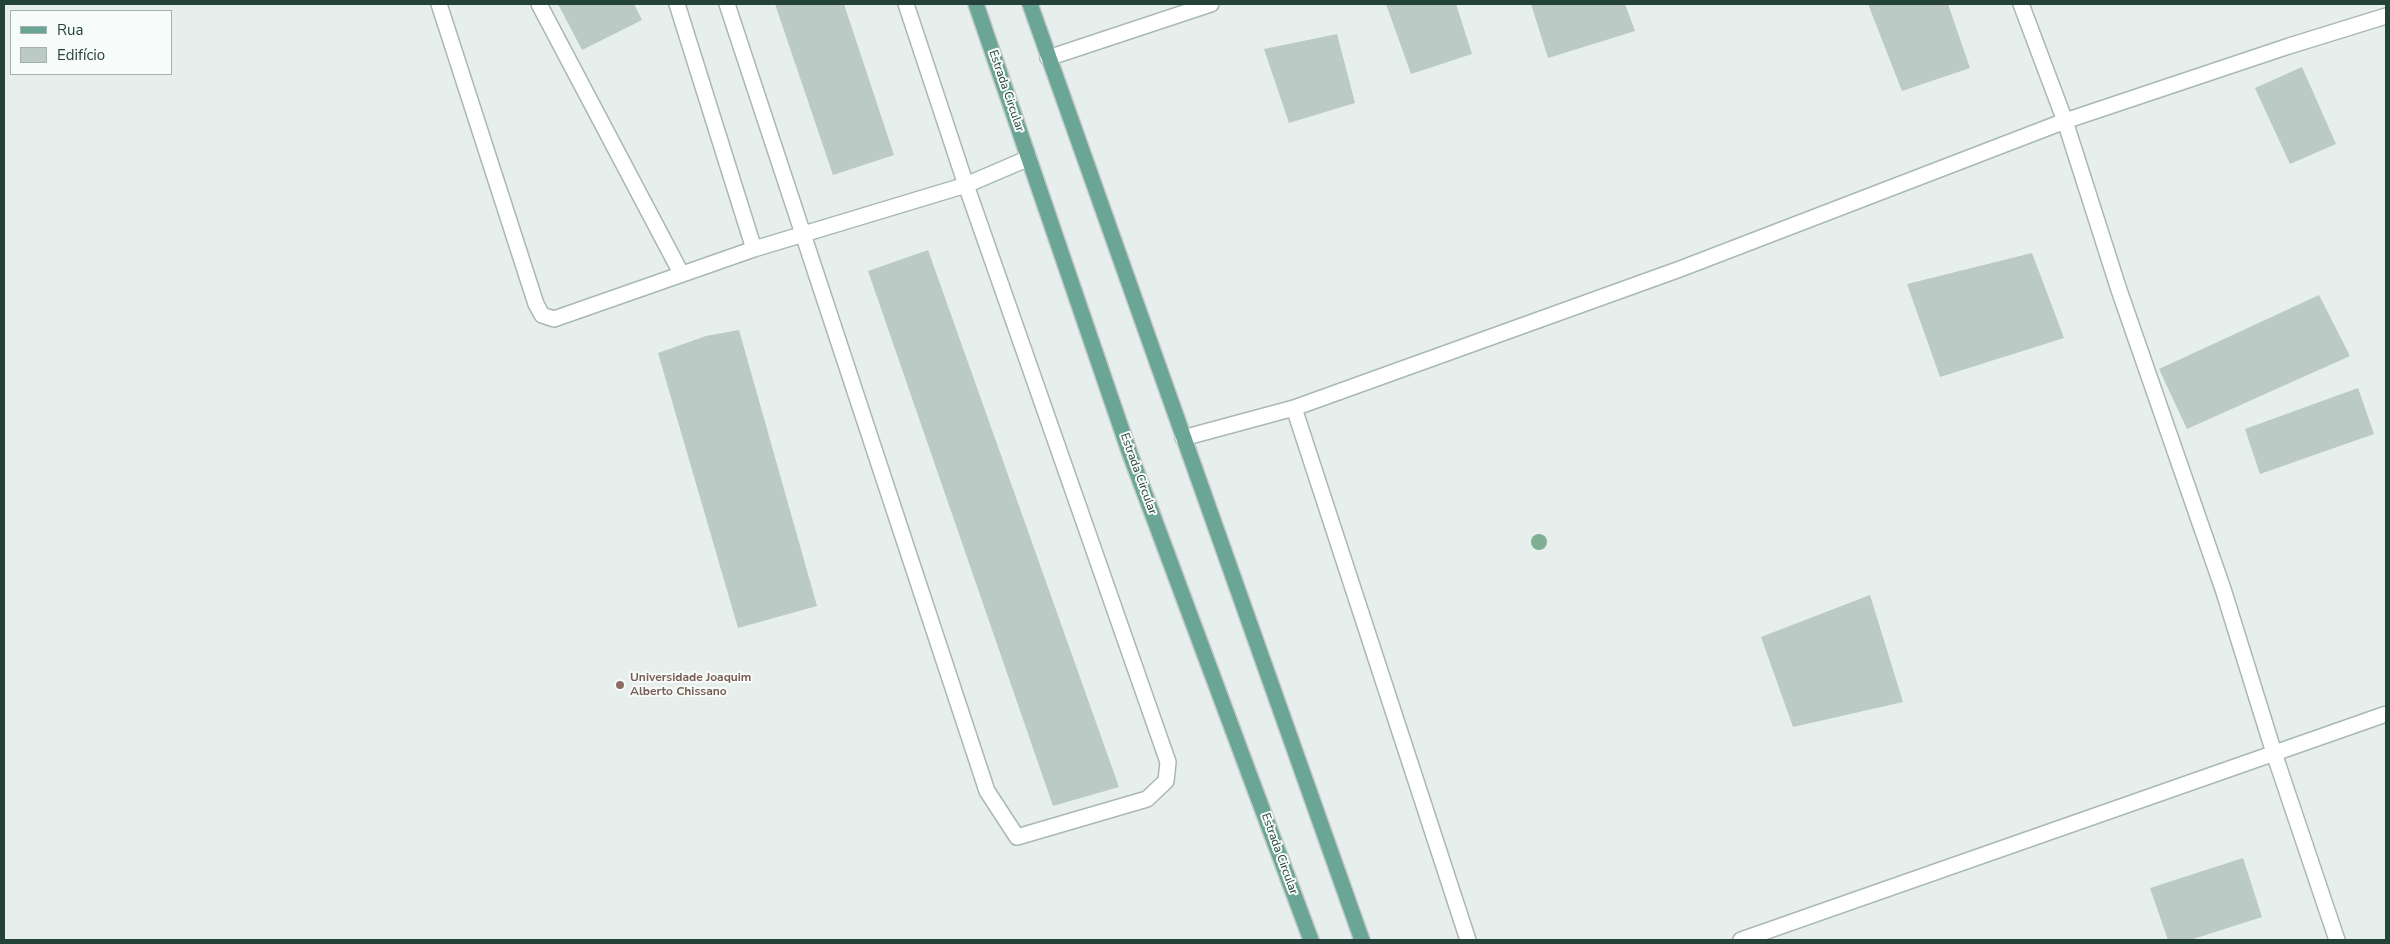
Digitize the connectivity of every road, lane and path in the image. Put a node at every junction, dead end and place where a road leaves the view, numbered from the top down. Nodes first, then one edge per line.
1 (439, 4) edge
2 (539, 4) edge
3 (676, 4) edge
4 (727, 4) edge
5 (906, 4) edge
6 (976, 4) edge
7 (1030, 4) edge
8 (1211, 4) edge
9 (2021, 4) edge
10 (2386, 16) edge
11 (1048, 58) junction
12 (2065, 121) junction
13 (1029, 158) junction
14 (966, 185) junction
15 (803, 234) junction
16 (754, 249) junction
17 (682, 273) junction
18 (1294, 408) junction
19 (1183, 438) junction
20 (2386, 714) edge
21 (2274, 754) junction
22 (1311, 940) edge
23 (1362, 940) edge
24 (1468, 940) edge
25 (1741, 940) edge
26 (2337, 940) edge

1 - 17 street
2 - 17 street
3 - 16 street
4 - 15 street
5 - 14 street
6 - 13 main road, Estrada Circular
7 - 11 main road
8 - 11 street
9 - 12 street
10 - 12 street
11 - 19 main road
12 - 18 street
12 - 21 street
13 - 14 street
13 - 22 main road, Estrada Circular
14 - 15 street
14 - 15 street
15 - 16 street
16 - 17 street
18 - 19 street
18 - 24 street
19 - 23 main road
20 - 21 street
21 - 25 street
21 - 26 street

